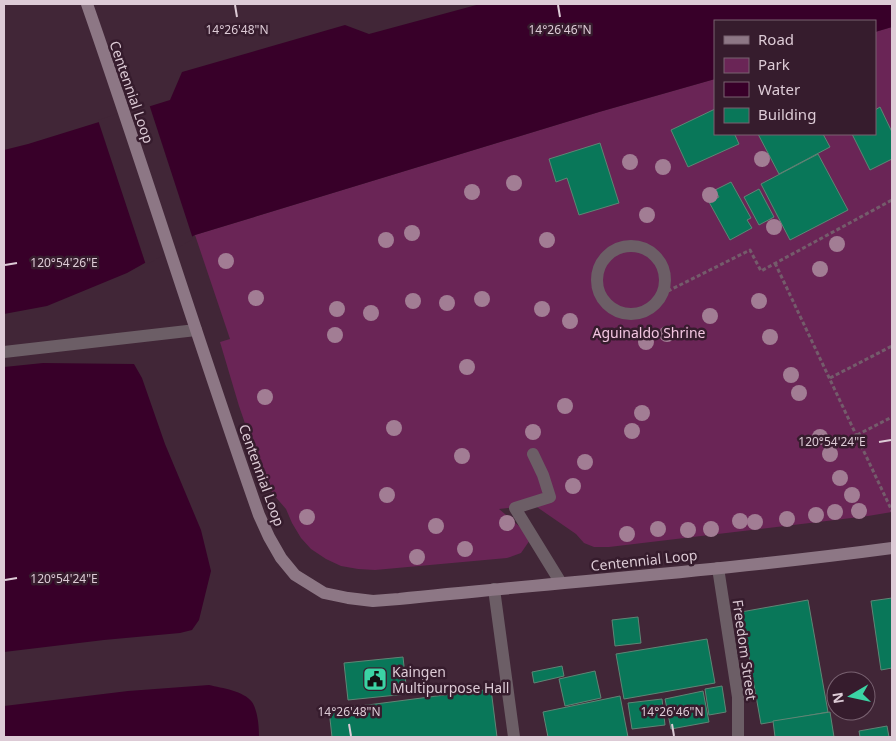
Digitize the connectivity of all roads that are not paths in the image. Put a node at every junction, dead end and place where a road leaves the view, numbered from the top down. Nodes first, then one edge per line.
1 (87, 4) edge
2 (662, 294) joint
3 (196, 330) junction
4 (4, 352) edge
5 (533, 454) dead end
6 (892, 548) edge
7 (718, 568) junction
8 (561, 583) junction
9 (494, 589) junction
10 (514, 737) edge
11 (738, 737) edge

1 - 3 main road, Centennial Loop
2 - 2 street
3 - 4 street
3 - 9 main road, Centennial Loop
5 - 8 street
6 - 7 main road, Centennial Loop
7 - 8 main road, Centennial Loop
7 - 11 street, Freedom Street
8 - 9 main road, Centennial Loop
9 - 10 street

